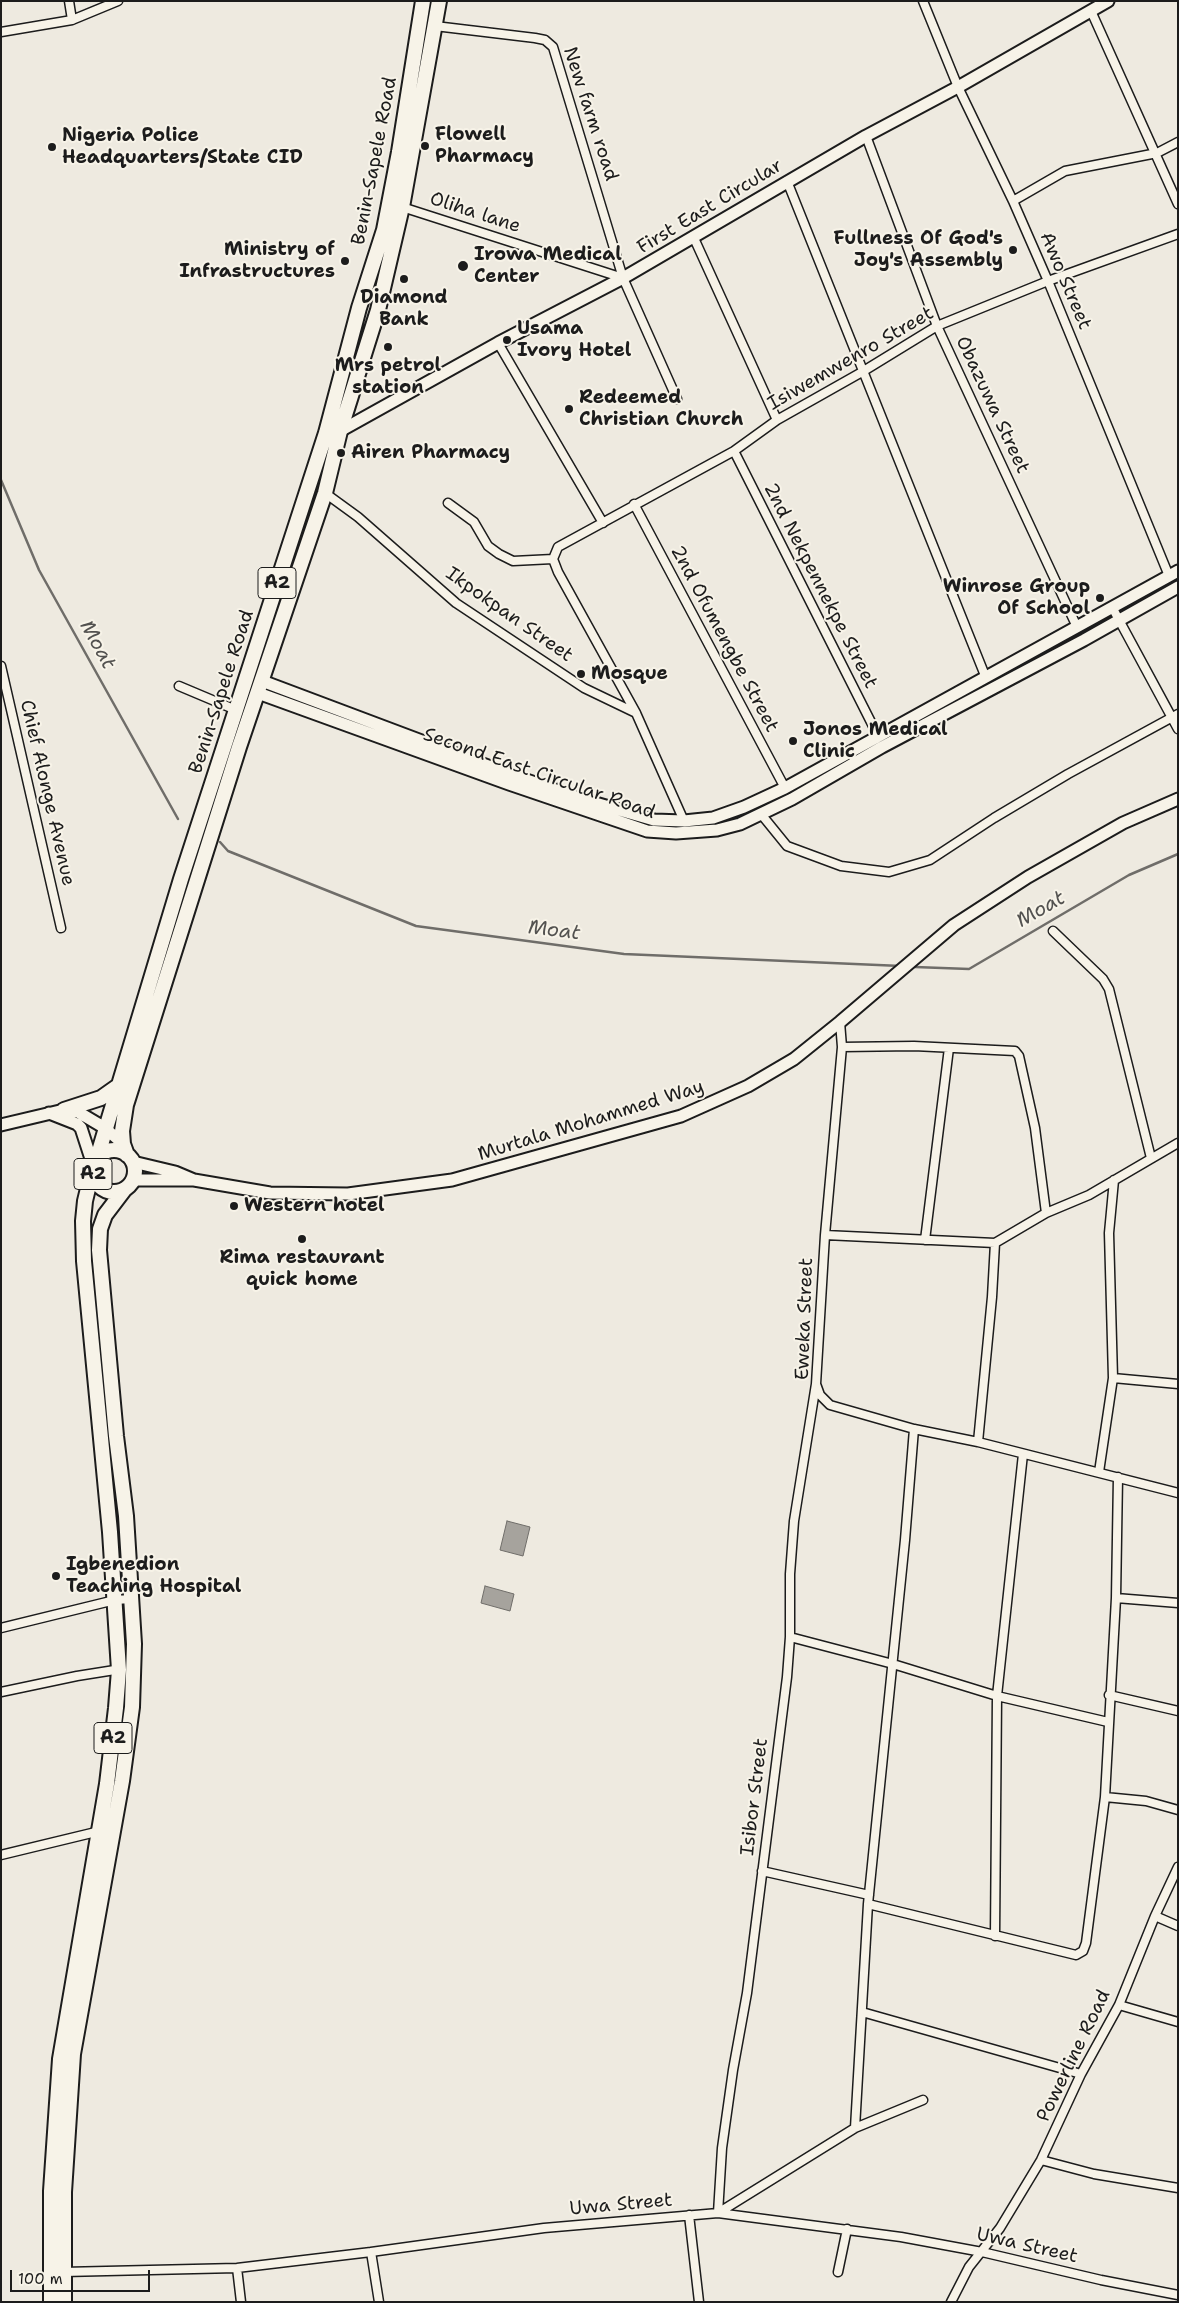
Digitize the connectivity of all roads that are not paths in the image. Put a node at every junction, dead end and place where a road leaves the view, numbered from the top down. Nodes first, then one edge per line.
1 (68, 1) edge
2 (118, 1) edge
3 (423, 1) edge
4 (439, 1) edge
5 (923, 1) edge
6 (1108, 1) edge
7 (1091, 11) junction
8 (72, 20) junction
9 (435, 26) junction
10 (1, 32) edge
11 (958, 87) junction
12 (866, 136) junction
13 (1178, 142) edge
14 (1156, 153) junction
15 (787, 181) junction
16 (1013, 201) junction
17 (1178, 204) edge
18 (402, 206) junction
19 (1178, 234) edge
20 (692, 236) junction
21 (623, 278) junction
22 (1048, 281) junction
23 (937, 326) junction
24 (498, 343) junction
25 (862, 372) junction
26 (677, 399) dead end
27 (777, 420) junction
28 (333, 432) junction
29 (734, 451) junction
30 (325, 493) junction
31 (448, 503) dead end
32 (634, 504) junction
33 (603, 523) junction
34 (553, 559) junction
35 (1173, 574) edge
36 (1178, 587) edge
37 (1112, 607) junction
38 (1119, 619) junction
39 (1077, 627) junction
40 (1, 666) edge
41 (986, 678) junction
42 (179, 686) dead end
43 (260, 687) junction
44 (236, 710) junction
45 (636, 713) junction
46 (1174, 716) edge
47 (1178, 729) edge
48 (878, 736) junction
49 (785, 788) junction
50 (1178, 799) edge
51 (761, 814) junction
52 (684, 821) junction
53 (61, 928) dead end
54 (1053, 931) dead end
55 (840, 1022) junction
56 (842, 1047) junction
57 (949, 1048) junction
58 (118, 1086) junction
59 (64, 1110) junction
60 (48, 1113) junction
61 (1, 1124) edge
62 (105, 1128) junction
63 (1178, 1143) edge
64 (128, 1153) junction
65 (1152, 1158) junction
66 (94, 1165) junction
67 (194, 1180) junction
68 (1114, 1180) junction
69 (128, 1185) junction
70 (1046, 1213) junction
71 (825, 1235) junction
72 (925, 1240) junction
73 (995, 1243) junction
74 (1112, 1378) junction
75 (816, 1384) junction
76 (1178, 1384) edge
77 (914, 1429) junction
78 (978, 1442) junction
79 (1023, 1454) junction
80 (1099, 1472) junction
81 (1118, 1477) junction
82 (1178, 1493) edge
83 (1116, 1598) junction
84 (131, 1599) junction
85 (115, 1600) junction
86 (1178, 1603) edge
87 (1, 1628) edge
88 (790, 1637) junction
89 (893, 1664) junction
90 (133, 1667) junction
91 (118, 1670) junction
92 (1, 1692) edge
93 (1109, 1695) junction
94 (997, 1696) junction
95 (1178, 1710) edge
96 (1108, 1722) junction
97 (1104, 1797) junction
98 (1178, 1810) edge
99 (100, 1832) junction
100 (1, 1855) edge
101 (1178, 1867) edge
102 (762, 1870) junction
103 (869, 1895) junction
104 (868, 1904) junction
105 (1155, 1916) junction
106 (1178, 1926) edge
107 (994, 1936) junction
108 (1119, 2004) junction
109 (862, 2012) junction
110 (1178, 2022) edge
111 (1081, 2074) junction
112 (922, 2100) dead end
113 (854, 2128) junction
114 (1041, 2160) junction
115 (1178, 2188) edge
116 (718, 2213) junction
117 (689, 2215) junction
118 (847, 2229) junction
119 (371, 2252) junction
120 (982, 2252) junction
121 (237, 2268) junction
122 (63, 2272) junction
123 (838, 2272) dead end
124 (1178, 2296) edge
125 (51, 2302) edge
126 (64, 2302) edge
127 (241, 2302) edge
128 (379, 2302) edge
129 (699, 2302) edge
130 (951, 2302) edge

1 - 8 street
2 - 8 street
3 - 28 highway, Benin-Sapele Road / A2
4 - 9 highway, Benin-Sapele Road / A2
5 - 11 street, Awo Street
6 - 7 street, First East Circular
7 - 11 street, First East Circular
7 - 14 street
8 - 10 street
9 - 18 highway, Benin-Sapele Road / A2
9 - 21 street, New farm road
11 - 12 street, First East Circular
11 - 16 street, Awo Street
12 - 15 street, First East Circular
12 - 23 street, Obazuwa Street
13 - 14 street
14 - 16 street
14 - 17 street
15 - 20 street, First East Circular
15 - 25 street
16 - 22 street, Awo Street
18 - 21 street, Oliha lane
18 - 28 highway, Benin-Sapele Road / A2
19 - 22 street, Isiwemwenro Street
20 - 21 street, First East Circular
20 - 27 street
21 - 24 street, First East Circular
21 - 26 street, New farm road
22 - 23 street, Isiwemwenro Street
22 - 35 street, Awo Street
23 - 25 street, Isiwemwenro Street
23 - 39 street, Obazuwa Street
24 - 28 street, First East Circular
24 - 33 street
25 - 27 street, Isiwemwenro Street
25 - 41 street
27 - 29 street, Isiwemwenro Street
28 - 30 highway, Benin-Sapele Road / A2
28 - 44 highway, Benin-Sapele Road / A2
29 - 32 street, Isiwemwenro Street
29 - 48 street, 2nd Nekpennekpe Street
30 - 43 highway, Benin-Sapele Road / A2
30 - 45 street, Ikpokpan Street
31 - 34 street
32 - 33 street, Isiwemwenro Street
32 - 49 street, 2nd Ofumengbe Street
33 - 34 street, Isiwemwenro Street
34 - 45 street
35 - 37 street, Second East Circular Road
36 - 38 street, Second East Circular Road
37 - 38 street
37 - 39 street, Second East Circular Road
38 - 46 street
38 - 51 street, Second East Circular Road
39 - 41 street, Second East Circular Road
40 - 53 street, Chief Alonge Avenue
41 - 48 street, Second East Circular Road
42 - 44 street
43 - 51 street, Second East Circular Road
43 - 52 street, Second East Circular Road
43 - 64 highway, Benin-Sapele Road / A2
44 - 58 highway, Benin-Sapele Road / A2
45 - 52 street
46 - 47 street
46 - 51 street
48 - 49 street, Second East Circular Road
49 - 52 street, Second East Circular Road
50 - 55 street, Murtala Mohammed Way
54 - 65 street
55 - 56 street, Eweka Street
55 - 67 street, Murtala Mohammed Way
56 - 57 street
56 - 71 street, Eweka Street
57 - 70 street
57 - 72 street
58 - 59 highway
58 - 62 highway, Benin-Sapele Road / A2
59 - 60 street
59 - 62 street
60 - 61 street
60 - 66 street
62 - 64 street
62 - 66 highway, Benin-Sapele Road / A2
63 - 65 street
64 - 66 highway, A2
64 - 67 street
64 - 69 highway, A2
65 - 68 street
66 - 69 highway, A2
66 - 85 highway, A2
67 - 69 street
68 - 70 street
68 - 74 street
69 - 84 highway, A2
70 - 73 street
71 - 72 street
71 - 75 street, Eweka Street
72 - 73 street
73 - 78 street
74 - 76 street
74 - 80 street
75 - 77 street, Eweka Street
75 - 88 street, Isibor Street
77 - 78 street, Eweka Street
77 - 89 street
78 - 79 street, Eweka Street
79 - 80 street, Eweka Street
79 - 94 street
80 - 81 street, Eweka Street
81 - 82 street, Eweka Street
81 - 83 street
83 - 86 street
83 - 93 street
84 - 85 street
84 - 90 highway, A2
85 - 87 street
85 - 91 highway, A2
88 - 89 street
88 - 102 street, Isibor Street
89 - 94 street
89 - 103 street
90 - 91 street
90 - 122 highway, A2
91 - 92 street
91 - 99 highway, A2
93 - 95 street
93 - 96 street
94 - 96 street
94 - 107 street
96 - 97 street
97 - 98 street
97 - 107 street
99 - 100 street
99 - 125 highway, A2
101 - 105 street, Powerline Road
102 - 103 street
102 - 116 street, Isibor Street
103 - 104 street
104 - 107 street
104 - 109 street
105 - 106 street
105 - 108 street, Powerline Road
108 - 110 street
108 - 111 street, Powerline Road
109 - 111 street
109 - 113 street
111 - 114 street, Powerline Road
112 - 113 street
113 - 116 street
114 - 115 street
114 - 120 street, Powerline Road
116 - 117 street, Uwa Street
116 - 118 street, Uwa Street
117 - 119 street, Uwa Street
117 - 129 street
118 - 120 street, Uwa Street
118 - 123 street
119 - 121 street, Uwa Street
119 - 128 street
120 - 124 street, Uwa Street
120 - 130 street, Powerline Road
121 - 122 street, Uwa Street
121 - 127 street
122 - 126 highway, A2

